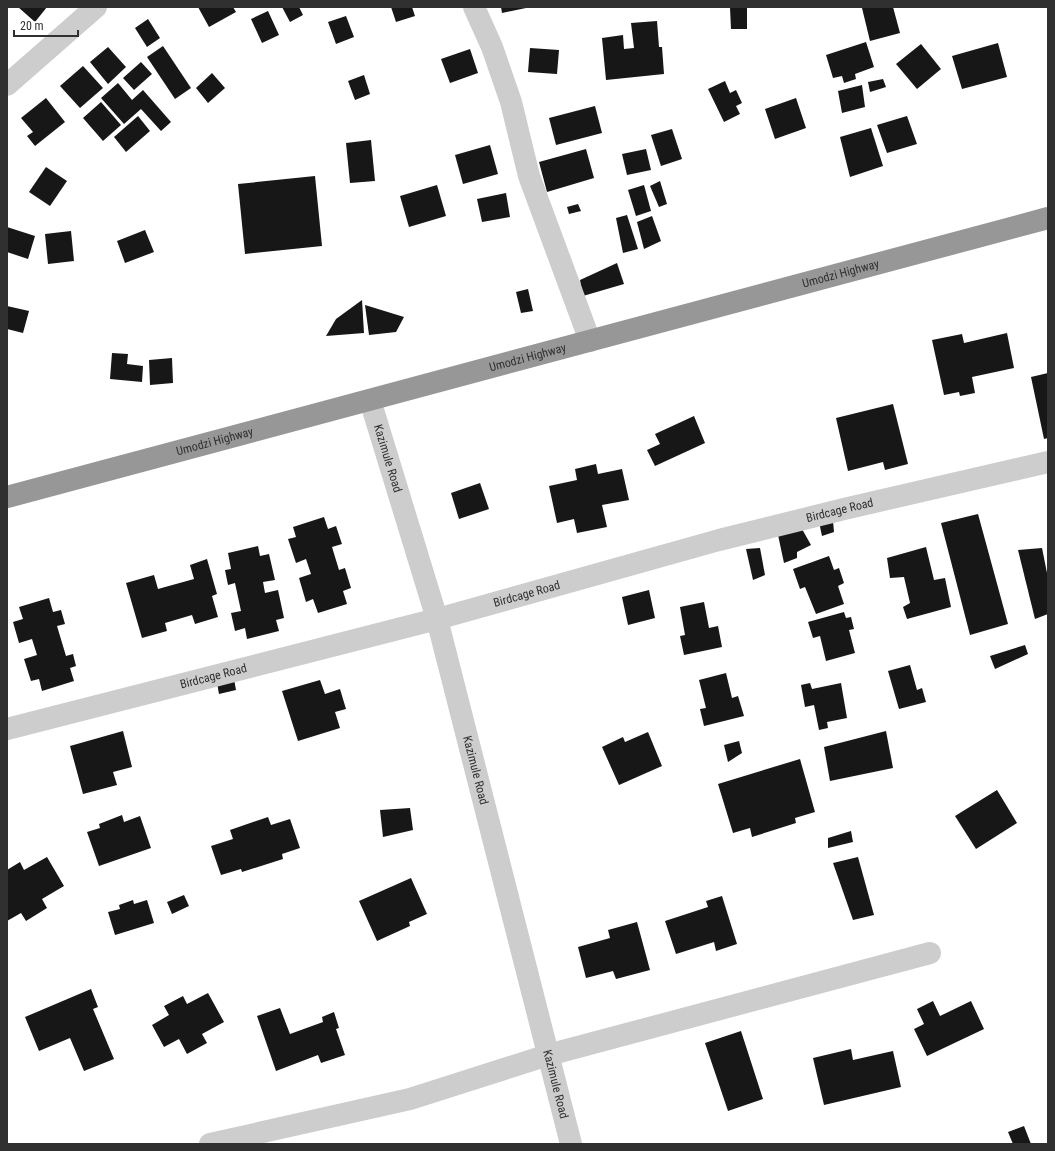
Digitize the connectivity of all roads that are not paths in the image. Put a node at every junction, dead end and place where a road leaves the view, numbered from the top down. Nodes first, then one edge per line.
1 (96, 7) edge
2 (474, 7) edge
3 (7, 85) edge
4 (1048, 218) edge
5 (590, 341) junction
6 (370, 400) junction
7 (1048, 462) edge
8 (7, 497) edge
9 (437, 620) junction
10 (7, 729) edge
11 (930, 953) dead end
12 (548, 1055) junction
13 (210, 1144) edge
14 (571, 1144) edge

1 - 3 street
2 - 5 street
4 - 5 highway, Umodzi Highway
5 - 6 highway, Umodzi Highway
6 - 8 highway, Umodzi Highway
6 - 9 street, Kazimule Road
7 - 9 street, Birdcage Road
9 - 10 street, Birdcage Road
9 - 12 street, Kazimule Road
11 - 12 street
12 - 13 street
12 - 14 street, Kazimule Road

